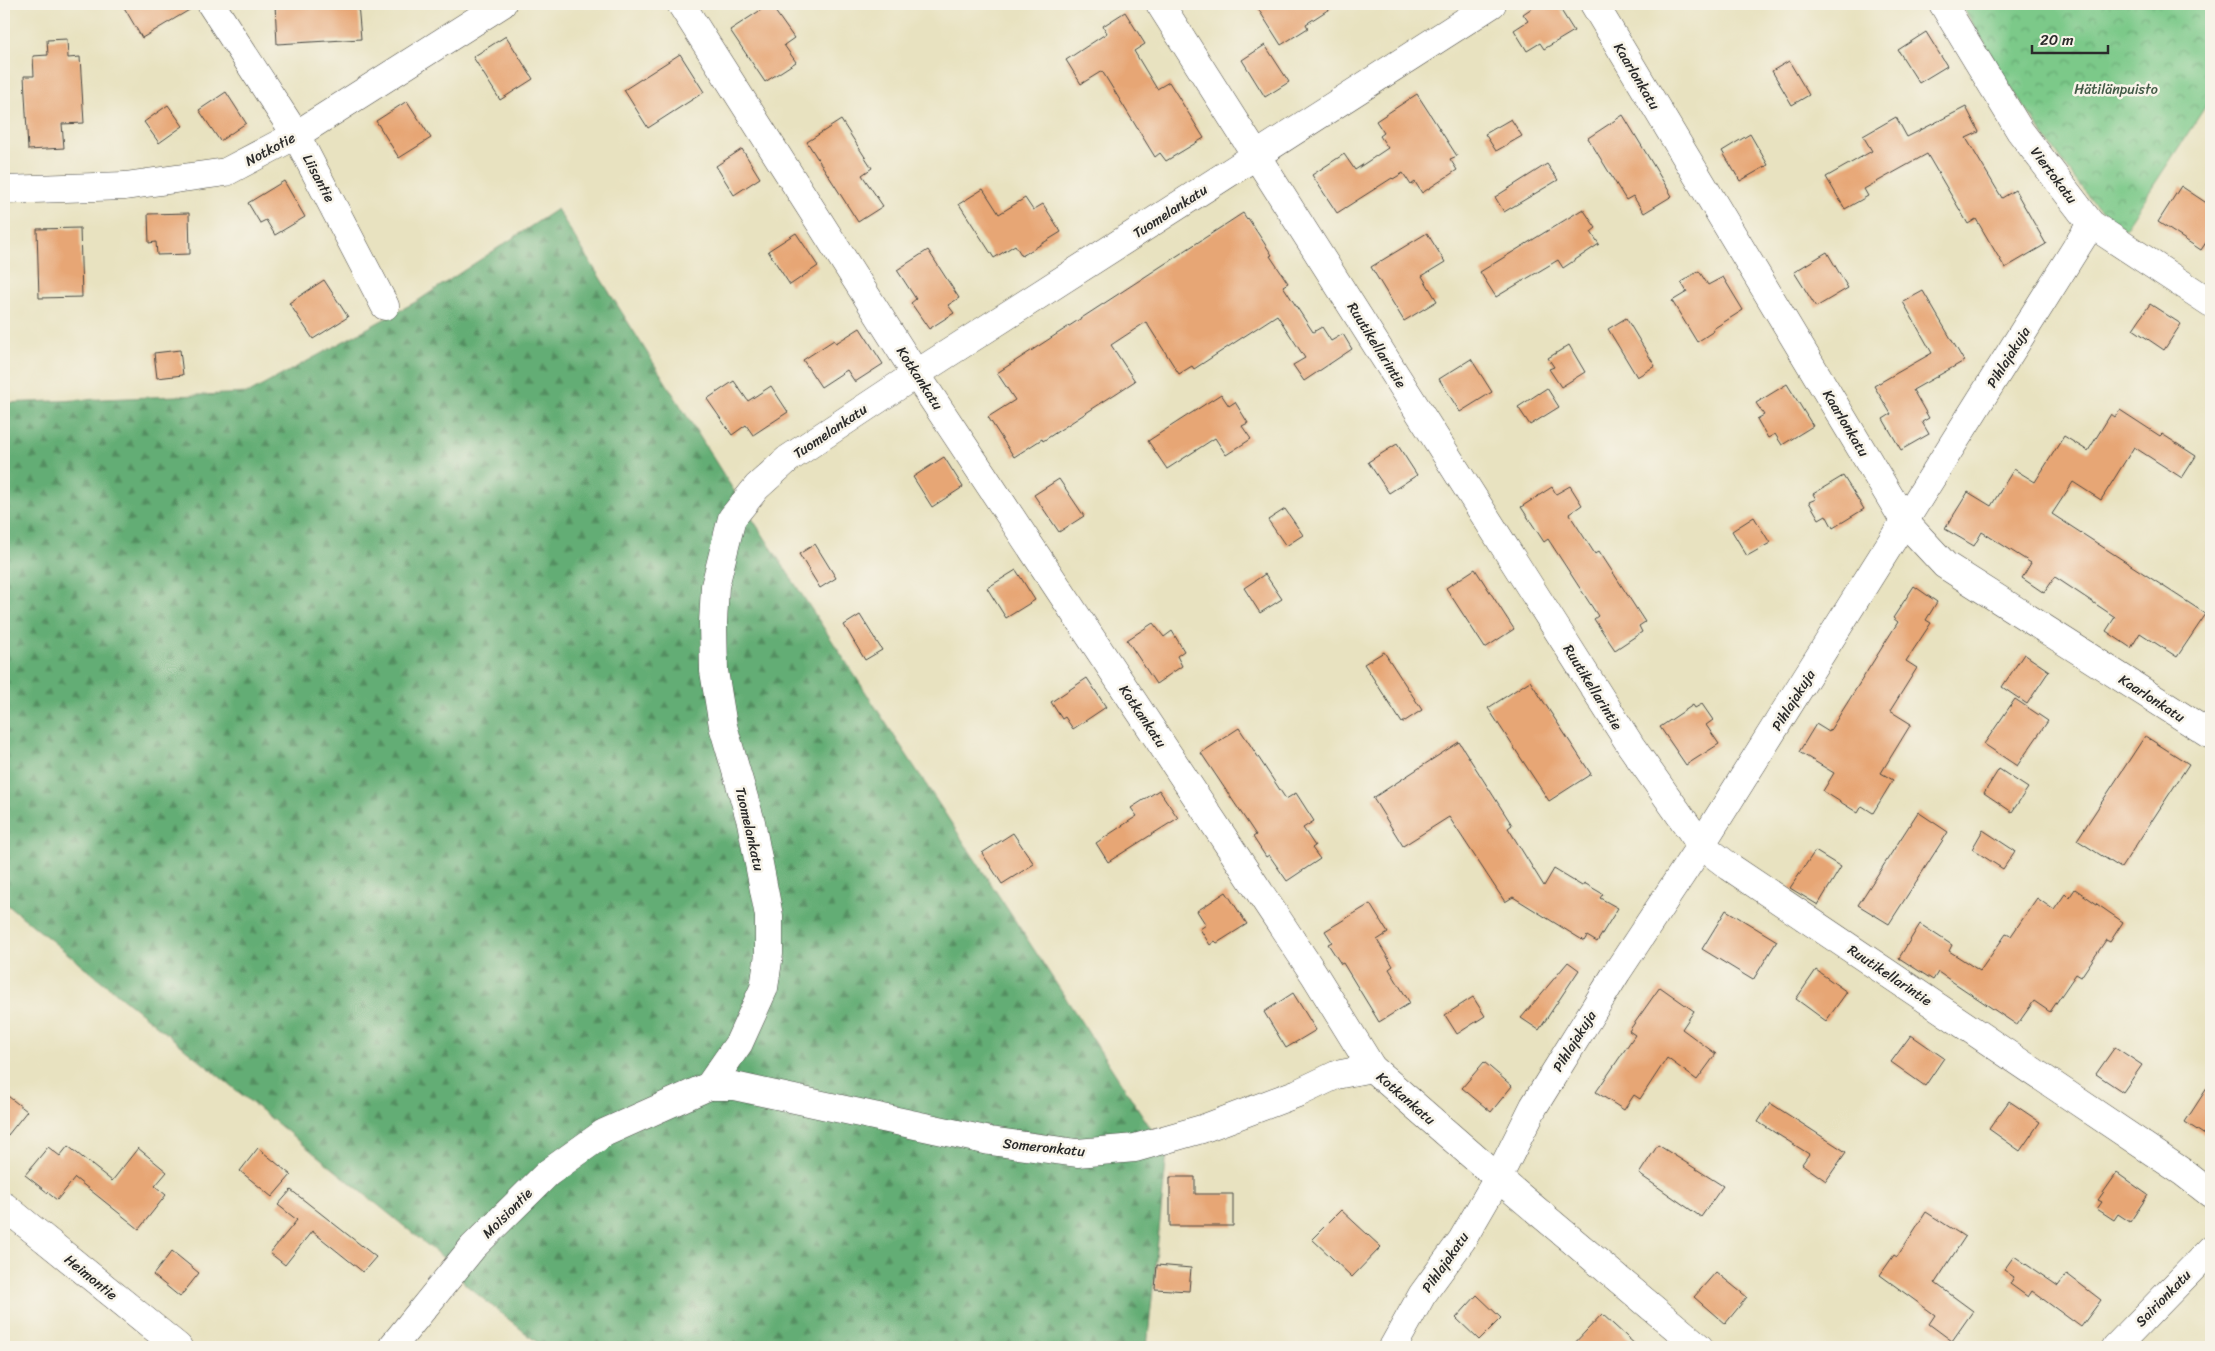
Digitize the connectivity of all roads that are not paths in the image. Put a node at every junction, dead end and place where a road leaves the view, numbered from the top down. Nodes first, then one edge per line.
1 (211, 4) edge
2 (502, 4) edge
3 (681, 4) edge
4 (1160, 4) edge
5 (1492, 4) edge
6 (1594, 4) edge
7 (1943, 4) edge
8 (296, 135) junction
9 (1256, 155) junction
10 (4, 190) edge
11 (2091, 224) junction
12 (2211, 303) edge
13 (386, 306) dead end
14 (916, 374) junction
15 (1905, 522) junction
16 (2211, 735) edge
17 (1701, 845) junction
18 (1372, 1068) junction
19 (708, 1086) junction
20 (1498, 1178) junction
21 (2211, 1194) edge
22 (4, 1206) edge
23 (2211, 1249) edge
24 (178, 1347) edge
25 (392, 1347) edge
26 (1393, 1347) edge
27 (1699, 1347) edge
28 (2116, 1347) edge

1 - 8 street, Liisantie
2 - 8 street, Notkotie
3 - 14 street, Kotkankatu
4 - 9 street, Ruutikellarintie
5 - 9 street, Tuomelankatu
6 - 15 street, Kaarlonkatu
7 - 11 street, Viertokatu
8 - 10 street, Notkotie
8 - 13 street, Liisantie
9 - 14 street, Tuomelankatu
9 - 17 street, Ruutikellarintie
11 - 12 street, Viertokatu
11 - 15 street, Pihlajakuja
14 - 18 street, Kotkankatu
14 - 19 street, Tuomelankatu
15 - 16 street, Kaarlonkatu
15 - 17 street, Pihlajakuja
17 - 20 street, Pihlajakuja
17 - 21 street, Ruutikellarintie
18 - 19 street, Someronkatu
18 - 20 street, Kotkankatu
19 - 25 street, Moisiontie
20 - 26 street, Pihlajakatu
20 - 27 street, Kotkankatu
22 - 24 street, Heimontie
23 - 28 street, Sairionkatu

